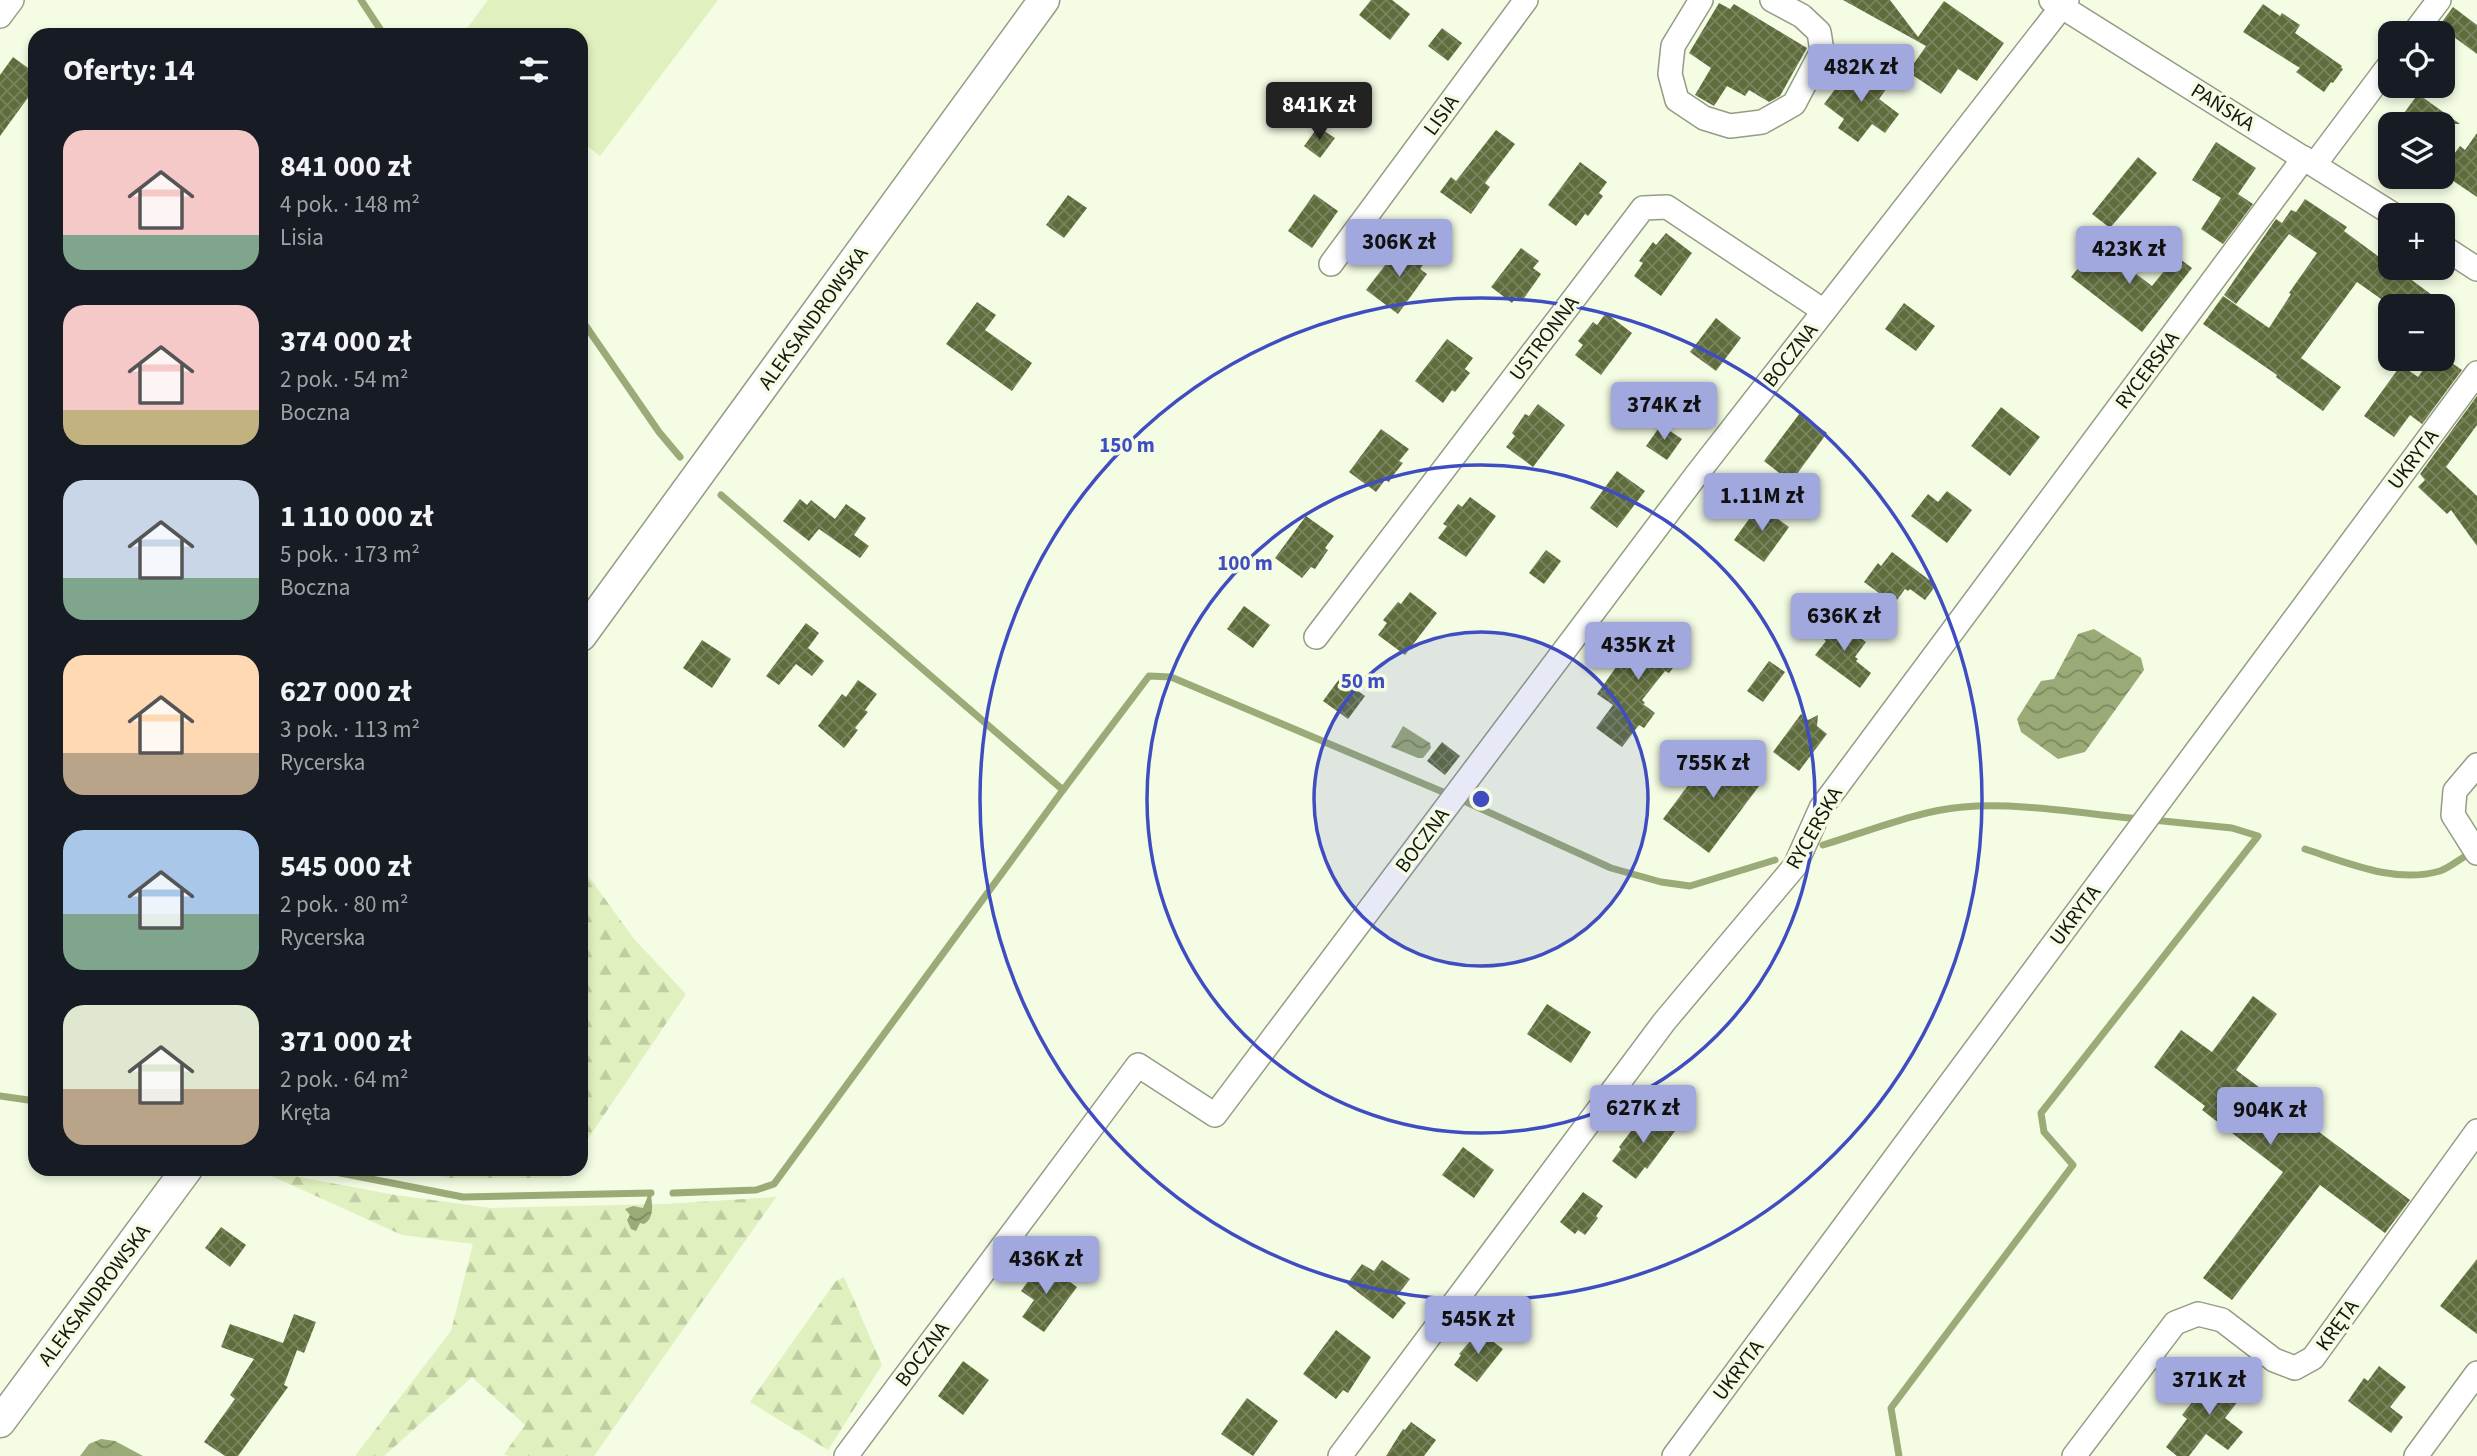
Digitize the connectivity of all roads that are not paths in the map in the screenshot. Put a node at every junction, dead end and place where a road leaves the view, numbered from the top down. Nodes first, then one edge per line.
1 (12, 0) edge
2 (1044, 0) edge
3 (1526, 0) edge
4 (1701, 0) edge
5 (1772, 0) edge
6 (2439, 0) edge
7 (2060, 2) edge
8 (0, 16) edge
9 (2423, 21) edge
10 (2378, 78) edge
11 (2309, 161) junction
12 (2378, 205) edge
13 (2455, 255) edge
14 (1331, 264) dead end
15 (2477, 269) edge
16 (1824, 311) junction
17 (2477, 373) edge
18 (588, 626) edge
19 (1316, 638) dead end
20 (2477, 765) edge
21 (2477, 853) edge
22 (2477, 1131) edge
23 (182, 1176) edge
24 (2475, 1381) edge
25 (0, 1422) edge
26 (846, 1456) edge
27 (1340, 1456) edge
28 (1674, 1456) edge
29 (2074, 1456) edge
30 (2416, 1456) edge

1 - 8 street
2 - 18 main road, ALEKSANDROWSKA
3 - 14 street, LISIA
4 - 5 street
6 - 9 street
7 - 11 street, PAŃSKA
7 - 16 street, BOCZNA
10 - 11 street, RYCERSKA
11 - 12 street, PAŃSKA
11 - 27 street, RYCERSKA
13 - 15 street
16 - 19 street, USTRONNA
16 - 26 street, BOCZNA
17 - 28 street, UKRYTA
20 - 21 street
22 - 29 street, KRĘTA
23 - 25 main road, ALEKSANDROWSKA
24 - 30 street

